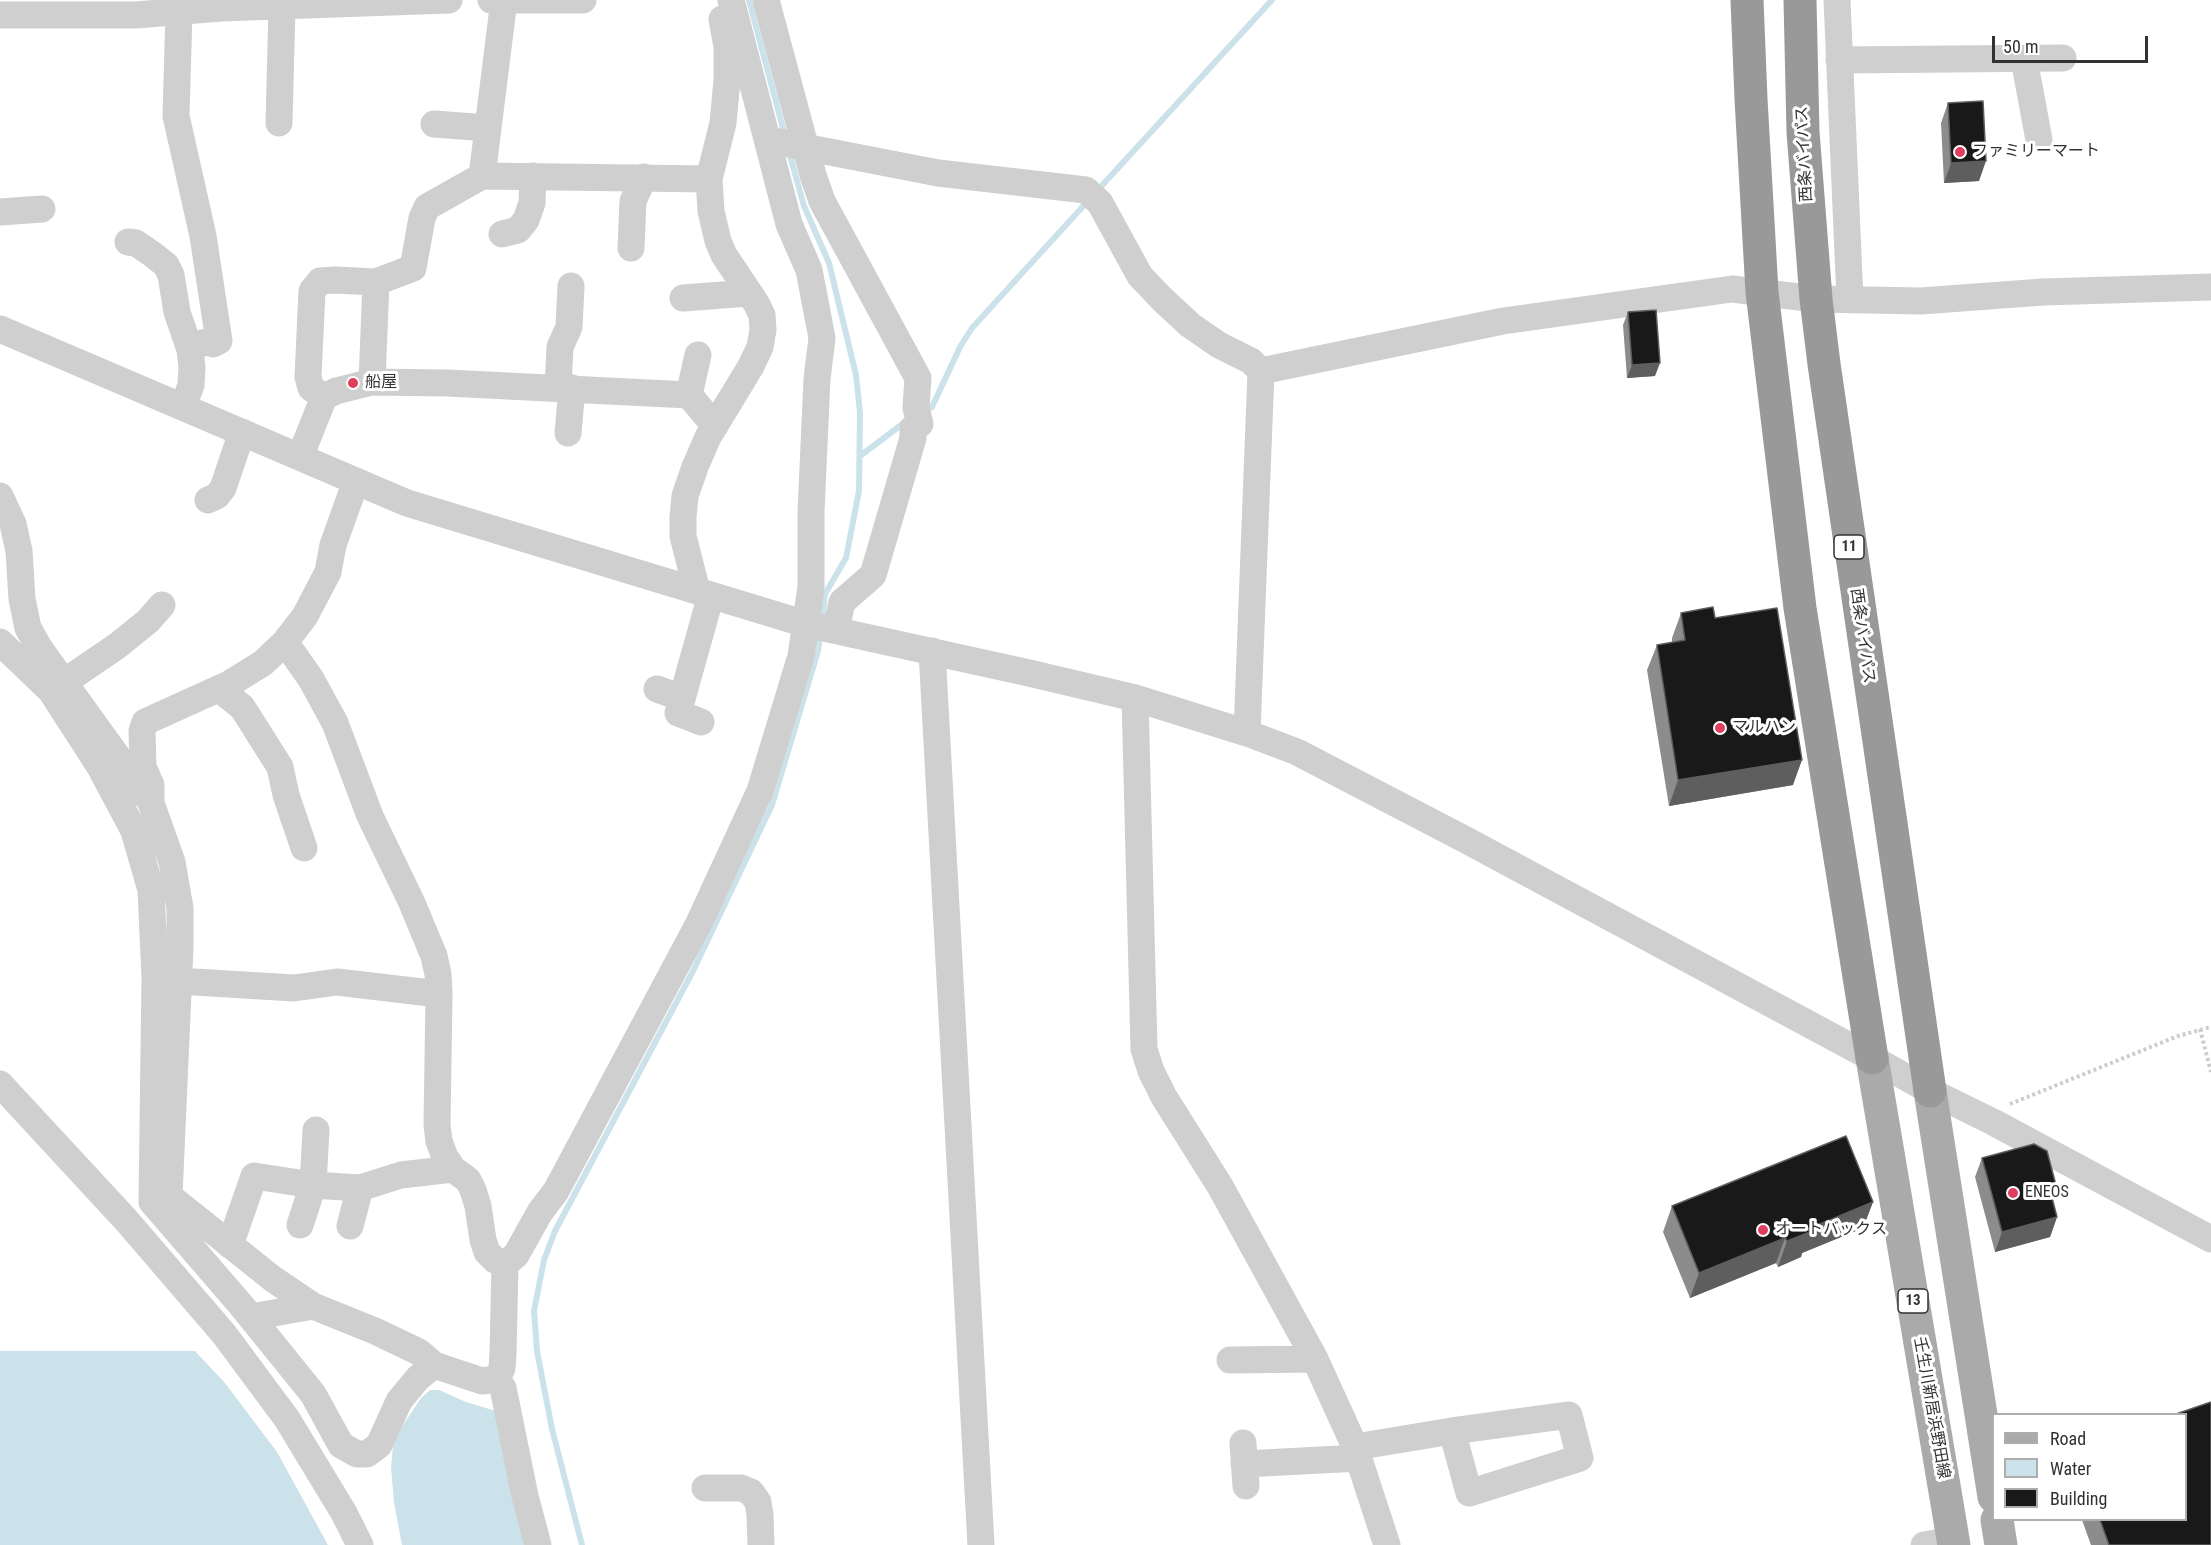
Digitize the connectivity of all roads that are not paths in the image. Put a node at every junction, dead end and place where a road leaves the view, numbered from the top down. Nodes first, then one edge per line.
1 (449, 0) edge
2 (491, 0) edge
3 (504, 0) edge
4 (532, 0) edge
5 (583, 0) edge
6 (719, 0) edge
7 (731, 0) edge
8 (766, 0) edge
9 (1747, 0) edge
10 (1800, 0) edge
11 (1837, 0) edge
12 (322, 2) edge
13 (272, 4) edge
14 (179, 11) junction
15 (0, 15) edge
16 (2063, 58) dead end
17 (2024, 59) junction
18 (1839, 60) junction
19 (279, 123) dead end
20 (434, 124) dead end
21 (488, 128) junction
22 (2039, 140) dead end
23 (786, 143) junction
24 (482, 176) junction
25 (533, 176) junction
26 (644, 177) junction
27 (709, 179) junction
28 (42, 210) dead end
29 (0, 212) edge
30 (502, 234) dead end
31 (128, 243) dead end
32 (630, 248) dead end
33 (376, 282) junction
34 (570, 286) dead end
35 (2211, 287) edge
36 (1762, 292) junction
37 (749, 293) junction
38 (683, 298) dead end
39 (1816, 299) junction
40 (1850, 300) junction
41 (1, 330) edge
42 (189, 346) junction
43 (698, 355) dead end
44 (1262, 371) junction
45 (372, 382) junction
46 (565, 388) junction
47 (689, 395) junction
48 (324, 397) junction
49 (183, 407) junction
50 (715, 426) junction
51 (242, 432) junction
52 (568, 433) dead end
53 (300, 457) junction
54 (356, 481) junction
55 (0, 496) edge
56 (208, 500) dead end
57 (704, 593) junction
58 (162, 605) dead end
59 (821, 627) junction
60 (0, 642) edge
61 (285, 642) junction
62 (932, 651) junction
63 (58, 687) junction
64 (219, 689) junction
65 (657, 689) dead end
66 (682, 698) junction
67 (1134, 698) junction
68 (701, 722) dead end
69 (1247, 733) junction
70 (151, 803) junction
71 (304, 848) dead end
72 (178, 981) junction
73 (439, 994) junction
74 (1872, 1058) junction
75 (0, 1084) edge
76 (1930, 1091) junction
77 (316, 1130) dead end
78 (453, 1169) junction
79 (313, 1185) junction
80 (360, 1188) junction
81 (300, 1225) dead end
82 (350, 1226) dead end
83 (2211, 1239) edge
84 (230, 1245) junction
85 (505, 1264) junction
86 (313, 1306) junction
87 (251, 1317) junction
88 (1315, 1359) junction
89 (1230, 1360) dead end
90 (434, 1365) junction
91 (497, 1378) junction
92 (1452, 1431) junction
93 (1357, 1453) junction
94 (1244, 1464) dead end
95 (1992, 1484) edge
96 (705, 1488) dead end
97 (1997, 1521) edge
98 (1944, 1543) edge
99 (360, 1545) edge
100 (538, 1545) edge
101 (761, 1545) edge
102 (981, 1545) edge
103 (1387, 1545) edge
104 (2001, 1545) edge

1 - 12 street
2 - 3 street
3 - 4 street
3 - 21 street
4 - 5 street
6 - 27 street
7 - 23 street
8 - 23 street
9 - 36 highway
10 - 39 highway, 西条バイパス / 11
11 - 18 street
12 - 13 street
13 - 14 street
13 - 19 street
14 - 15 street
14 - 42 street
16 - 17 street
17 - 18 street
17 - 22 street
18 - 40 street
20 - 21 street
21 - 24 street
23 - 44 street
23 - 59 street
23 - 59 street
24 - 25 street
24 - 33 street
25 - 26 street
25 - 30 street
26 - 27 street
26 - 32 street
27 - 37 street
28 - 29 street
31 - 42 street
33 - 45 street
33 - 48 street
34 - 46 street
35 - 40 street
36 - 39 street
36 - 44 street
36 - 74 highway
37 - 38 street
37 - 50 street
39 - 40 street
39 - 76 highway, 西条バイパス / 11
41 - 49 street
42 - 49 street
43 - 47 street
44 - 69 street
45 - 46 street
45 - 48 street
46 - 47 street
46 - 52 street
47 - 50 street
48 - 53 street
49 - 51 street
50 - 57 street
51 - 53 street
51 - 56 street
53 - 54 street
54 - 57 street
54 - 61 street
55 - 63 street
57 - 59 street
57 - 66 street
58 - 63 street
59 - 62 street
59 - 85 street
60 - 63 street
61 - 64 street
61 - 73 street
62 - 67 street
62 - 102 street
63 - 70 street
63 - 87 street
64 - 70 street
64 - 71 street
65 - 66 street
66 - 68 street
67 - 69 street
67 - 88 street
69 - 74 street
70 - 72 street
72 - 73 street
72 - 84 street
73 - 78 street
74 - 76 street
74 - 98 main road, 壬生川新居浜野田線 / 13
75 - 99 street
76 - 83 street
76 - 95 main road
77 - 79 street
78 - 80 street
78 - 85 street
79 - 80 street
79 - 81 street
79 - 84 street
80 - 82 street
84 - 86 street
85 - 91 street
86 - 87 street
86 - 90 street
87 - 90 street
88 - 89 street
88 - 93 street
90 - 91 street
91 - 100 street
92 - 92 street
92 - 93 street
93 - 94 street
93 - 103 street
96 - 101 street
97 - 104 main road

